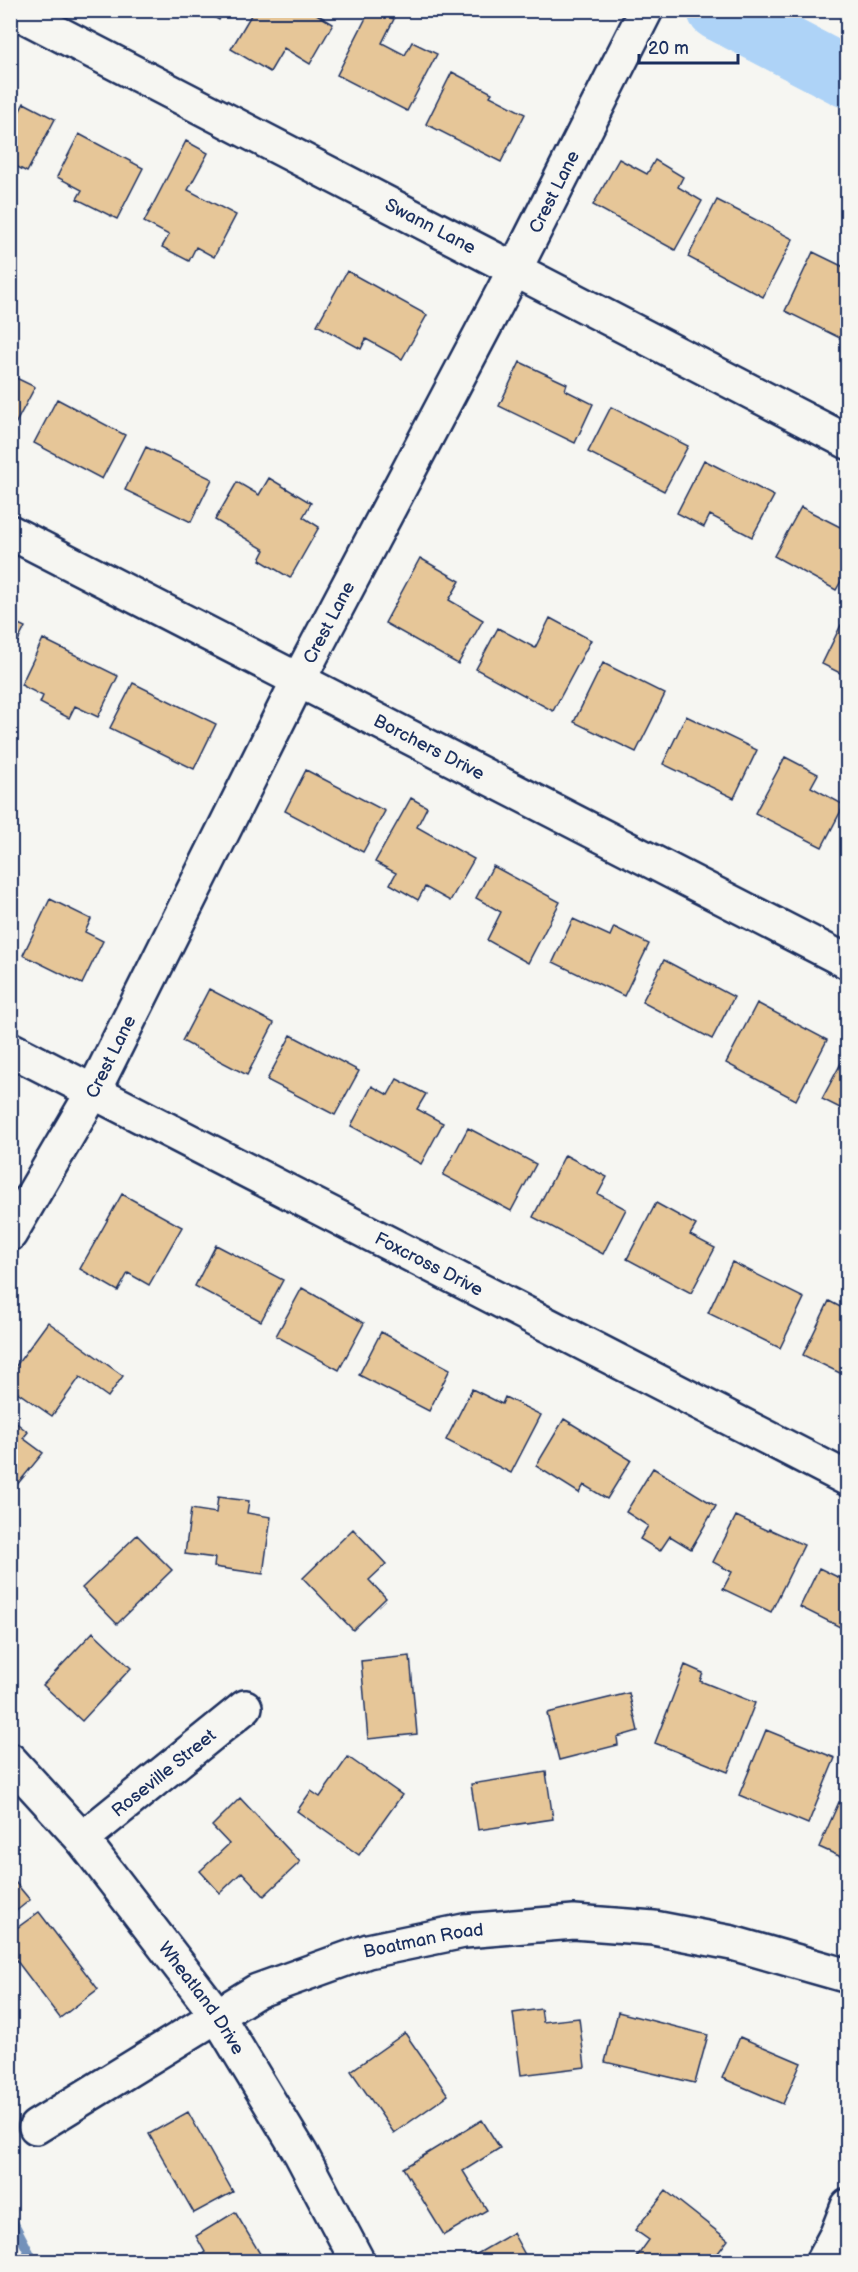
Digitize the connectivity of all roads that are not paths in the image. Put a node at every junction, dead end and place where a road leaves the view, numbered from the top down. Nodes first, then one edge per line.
1 (13, 10) edge
2 (646, 10) edge
3 (515, 269) junction
4 (848, 442) edge
5 (10, 532) edge
6 (299, 679) junction
7 (848, 962) edge
8 (10, 1049) edge
9 (93, 1092) junction
10 (10, 1234) edge
11 (848, 1479) edge
12 (245, 1707) dead end
13 (10, 1760) edge
14 (82, 1839) junction
15 (848, 1976) edge
16 (218, 2015) junction
17 (36, 2127) dead end
18 (848, 2206) edge
19 (358, 2262) edge
20 (822, 2262) edge

1 - 3 street, Swann Lane
2 - 3 street, Crest Lane
3 - 4 street, Swann Lane
3 - 6 street, Crest Lane
5 - 6 street, Borchers Drive
6 - 7 street, Borchers Drive
6 - 9 street, Crest Lane
8 - 9 street, Foxcross Drive
9 - 10 street, Crest Lane
9 - 11 street, Foxcross Drive
12 - 14 street, Roseville Street
13 - 14 street, Wheatland Drive
14 - 16 street, Wheatland Drive
15 - 16 street, Boatman Road
16 - 17 street, Boatman Road
16 - 19 street, Wheatland Drive
18 - 20 street

